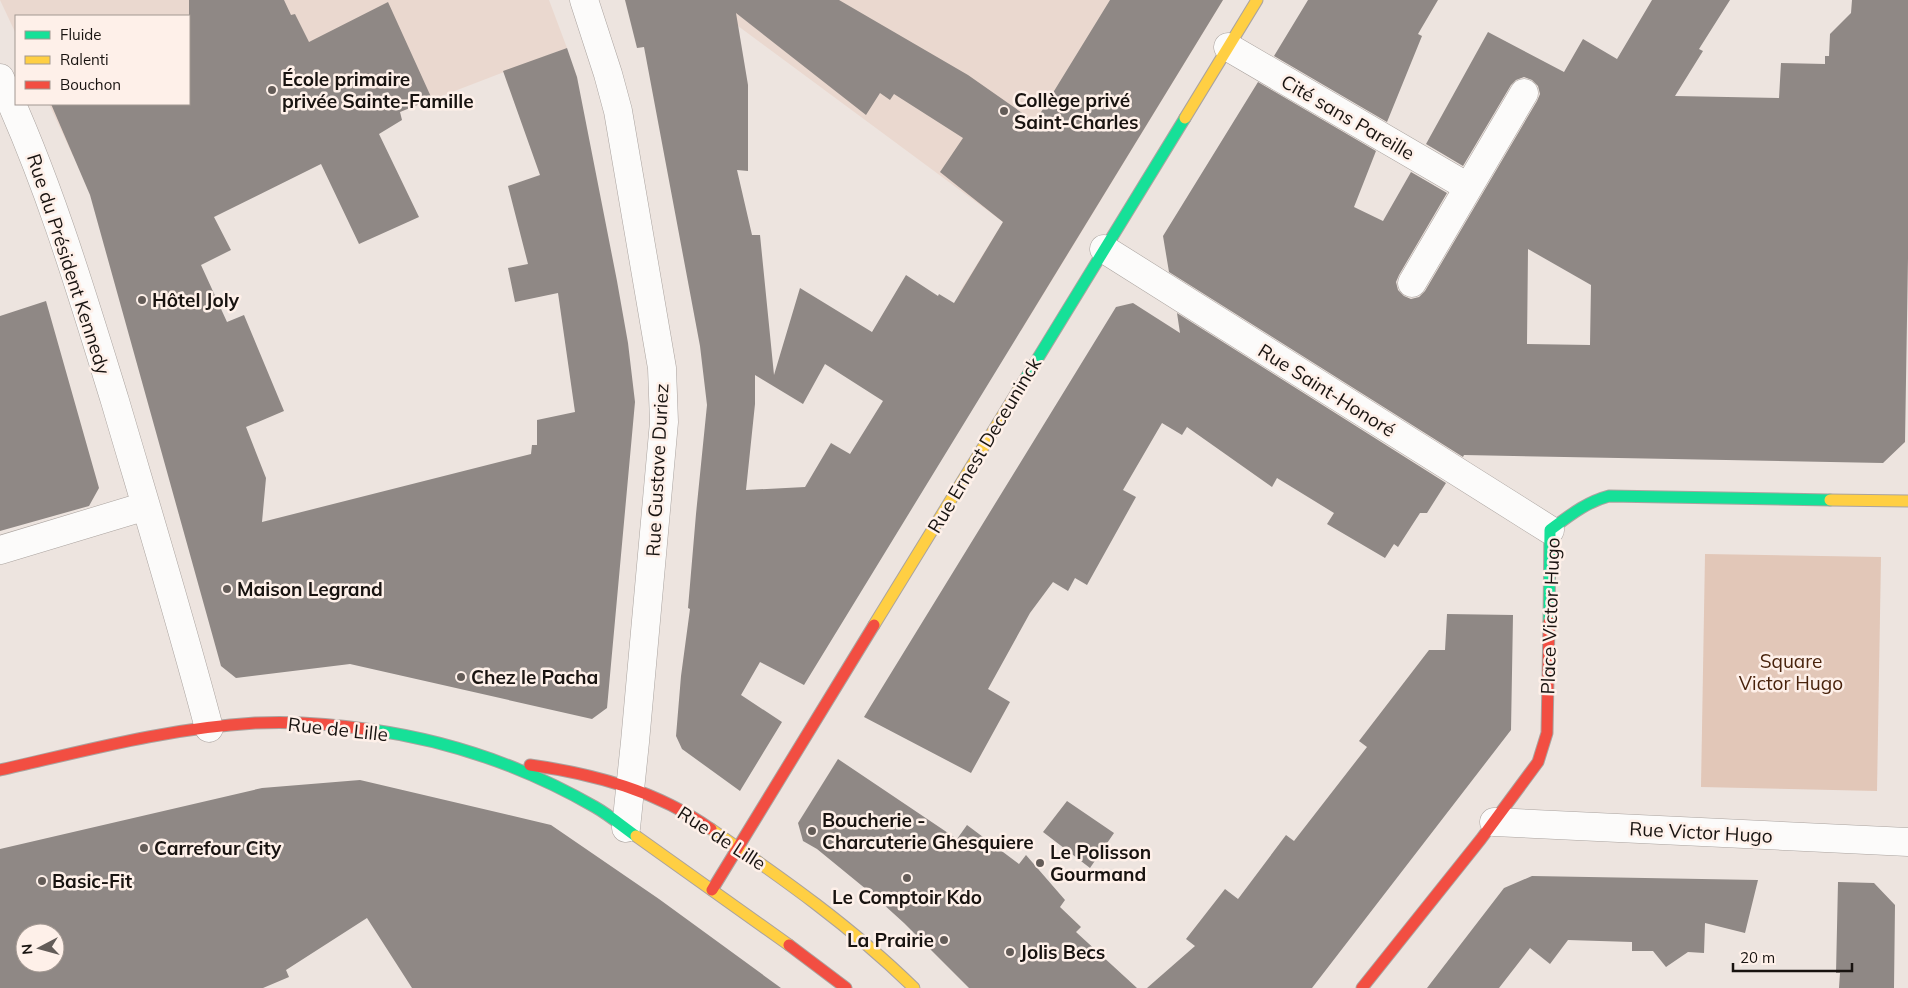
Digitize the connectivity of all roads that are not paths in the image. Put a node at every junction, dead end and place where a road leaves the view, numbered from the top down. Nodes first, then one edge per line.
1 (584, 0) edge
2 (1257, 0) edge
3 (1228, 47) junction
4 (0, 78) edge
5 (1524, 93) dead end
6 (1468, 187) junction
7 (1104, 249) junction
8 (1412, 283) dead end
9 (1908, 501) edge
10 (146, 506) junction
11 (1550, 530) junction
12 (0, 550) edge
13 (208, 728) junction
14 (494, 760) junction
15 (0, 770) edge
16 (630, 787) junction
17 (626, 828) junction
18 (1487, 831) junction
19 (1908, 842) edge
20 (738, 848) junction
21 (712, 890) junction
22 (846, 988) edge
23 (914, 988) edge
24 (1362, 988) edge

1 - 16 street, Rue Gustave Duriez
2 - 3 street, Rue Ernest Deceuninck
3 - 6 street, Cité sans Pareille
3 - 7 street, Rue Ernest Deceuninck
4 - 10 street, Rue du Président Kennedy
5 - 6 street
6 - 8 street
7 - 11 street, Rue Saint-Honoré
7 - 20 street, Rue Ernest Deceuninck
9 - 11 street, Place Victor Hugo
10 - 12 street
10 - 13 street, Rue du Président Kennedy
11 - 18 street, Place Victor Hugo
13 - 14 street, Rue de Lille
13 - 15 street, Rue de Lille
14 - 16 street, Rue de Lille
14 - 17 street, Rue de Lille
16 - 17 street, Rue Gustave Duriez
16 - 20 street, Rue de Lille
17 - 21 street, Rue de Lille
18 - 19 street, Rue Victor Hugo
18 - 24 street, Place Victor Hugo
20 - 21 street, Rue Ernest Deceuninck
20 - 23 street, Rue de Lille
21 - 22 street, Rue de Lille

